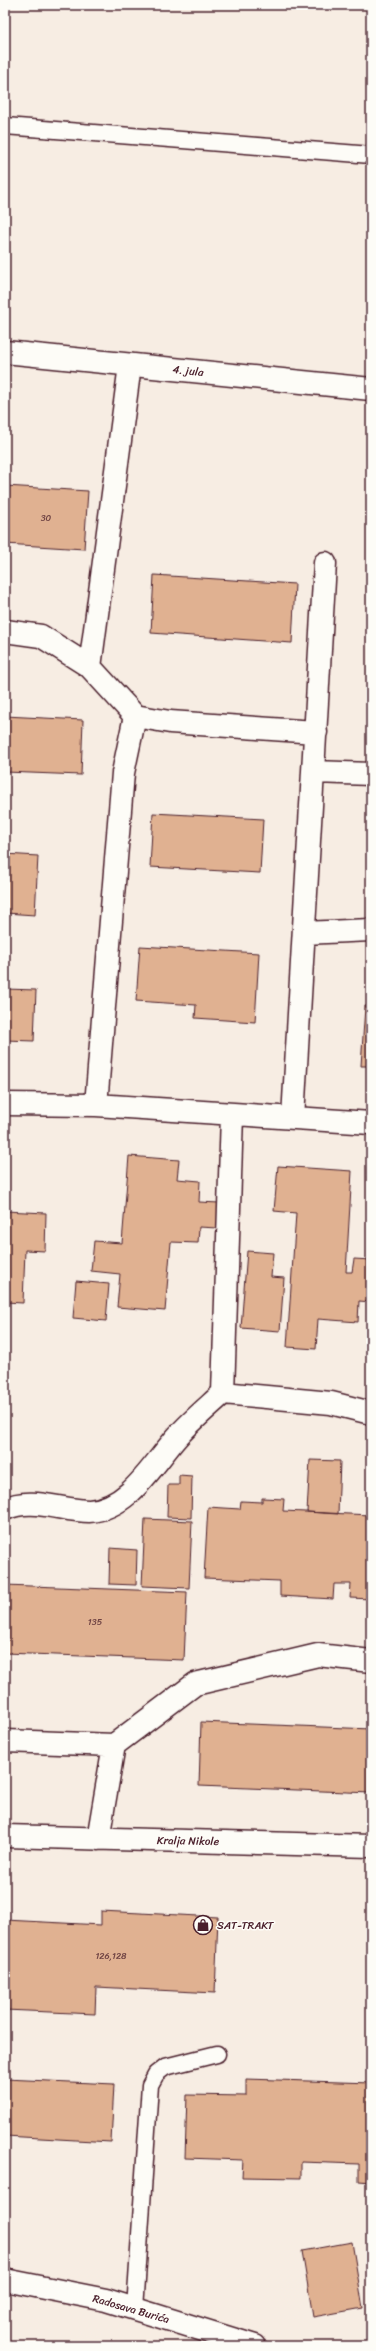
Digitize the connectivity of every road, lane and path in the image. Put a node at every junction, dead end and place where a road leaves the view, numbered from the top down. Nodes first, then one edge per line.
1 (5, 126) edge
2 (371, 155) edge
3 (5, 352) edge
4 (130, 365) junction
5 (371, 389) edge
6 (325, 563) dead end
7 (5, 631) edge
8 (90, 667) junction
9 (135, 716) junction
10 (316, 732) junction
11 (314, 772) junction
12 (371, 774) edge
13 (371, 930) edge
14 (304, 933) junction
15 (5, 1104) edge
16 (96, 1105) junction
17 (232, 1115) junction
18 (293, 1118) junction
19 (371, 1123) edge
20 (223, 1393) junction
21 (371, 1413) edge
22 (5, 1509) edge
23 (371, 1661) edge
24 (5, 1741) edge
25 (114, 1745) junction
26 (5, 1836) edge
27 (98, 1839) junction
28 (371, 1846) edge
29 (217, 2054) dead end
30 (5, 2280) edge
31 (135, 2309) junction
32 (255, 2346) edge

1 - 2 lane
3 - 4 street, 4. jula
4 - 5 street, 4. jula
4 - 8 street
6 - 10 street
7 - 8 street
8 - 9 street
9 - 10 street
9 - 16 street
10 - 11 street
11 - 12 street
11 - 14 street
13 - 14 street
14 - 18 street
15 - 16 street
16 - 17 street
17 - 18 street
17 - 20 street
18 - 19 street
20 - 21 street
20 - 22 street
23 - 25 street
24 - 25 street
25 - 27 street
26 - 27 street, Kralja Nikole
27 - 28 street, Kralja Nikole
29 - 31 lane
30 - 31 street, Radosava Burića
31 - 32 street, Radosava Burića

